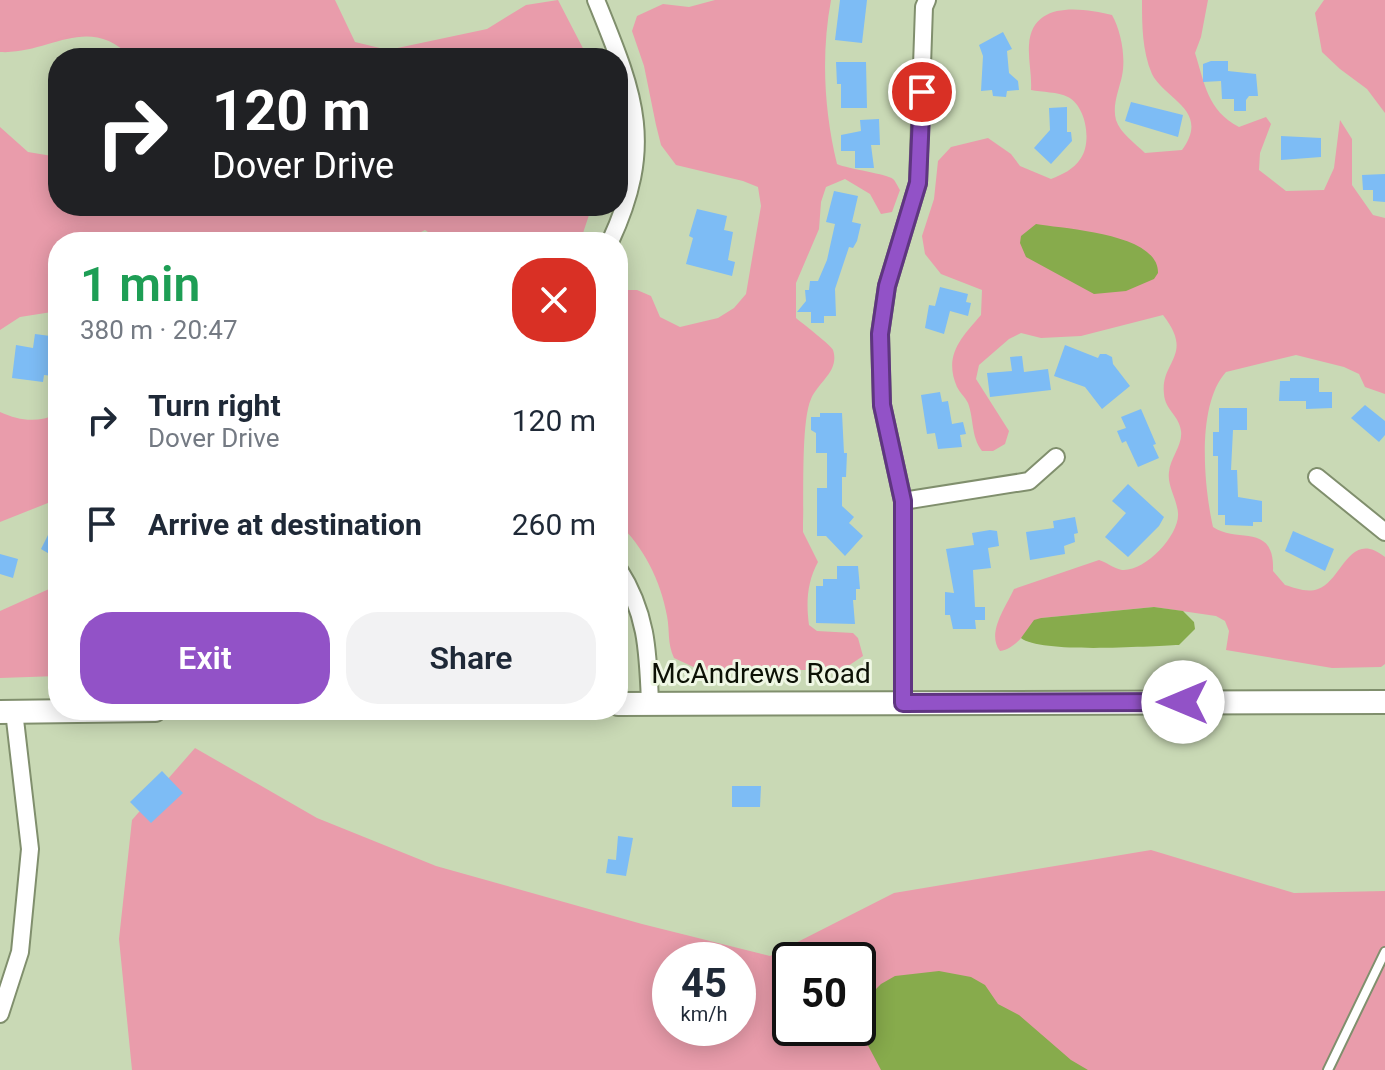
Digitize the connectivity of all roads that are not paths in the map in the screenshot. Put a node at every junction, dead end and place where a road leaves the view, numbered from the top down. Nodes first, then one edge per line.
1 (596, 0) edge
2 (927, 0) edge
3 (615, 48) edge
4 (628, 81) edge
5 (628, 189) edge
6 (1056, 457) dead end
7 (1317, 477) dead end
8 (903, 501) junction
9 (1385, 532) edge
10 (628, 584) edge
11 (1385, 702) edge
12 (650, 703) junction
13 (903, 703) junction
14 (628, 704) edge
15 (48, 711) edge
16 (7, 712) edge
17 (1385, 952) edge
18 (0, 1014) edge
19 (1328, 1070) edge

1 - 3 street
2 - 8 street
4 - 5 street
6 - 8 street
7 - 9 street
8 - 13 street
10 - 12 street
11 - 13 main road, McAndrews Road
12 - 13 main road, McAndrews Road
12 - 14 main road, McAndrews Road
15 - 16 main road
16 - 18 street
17 - 19 lane

